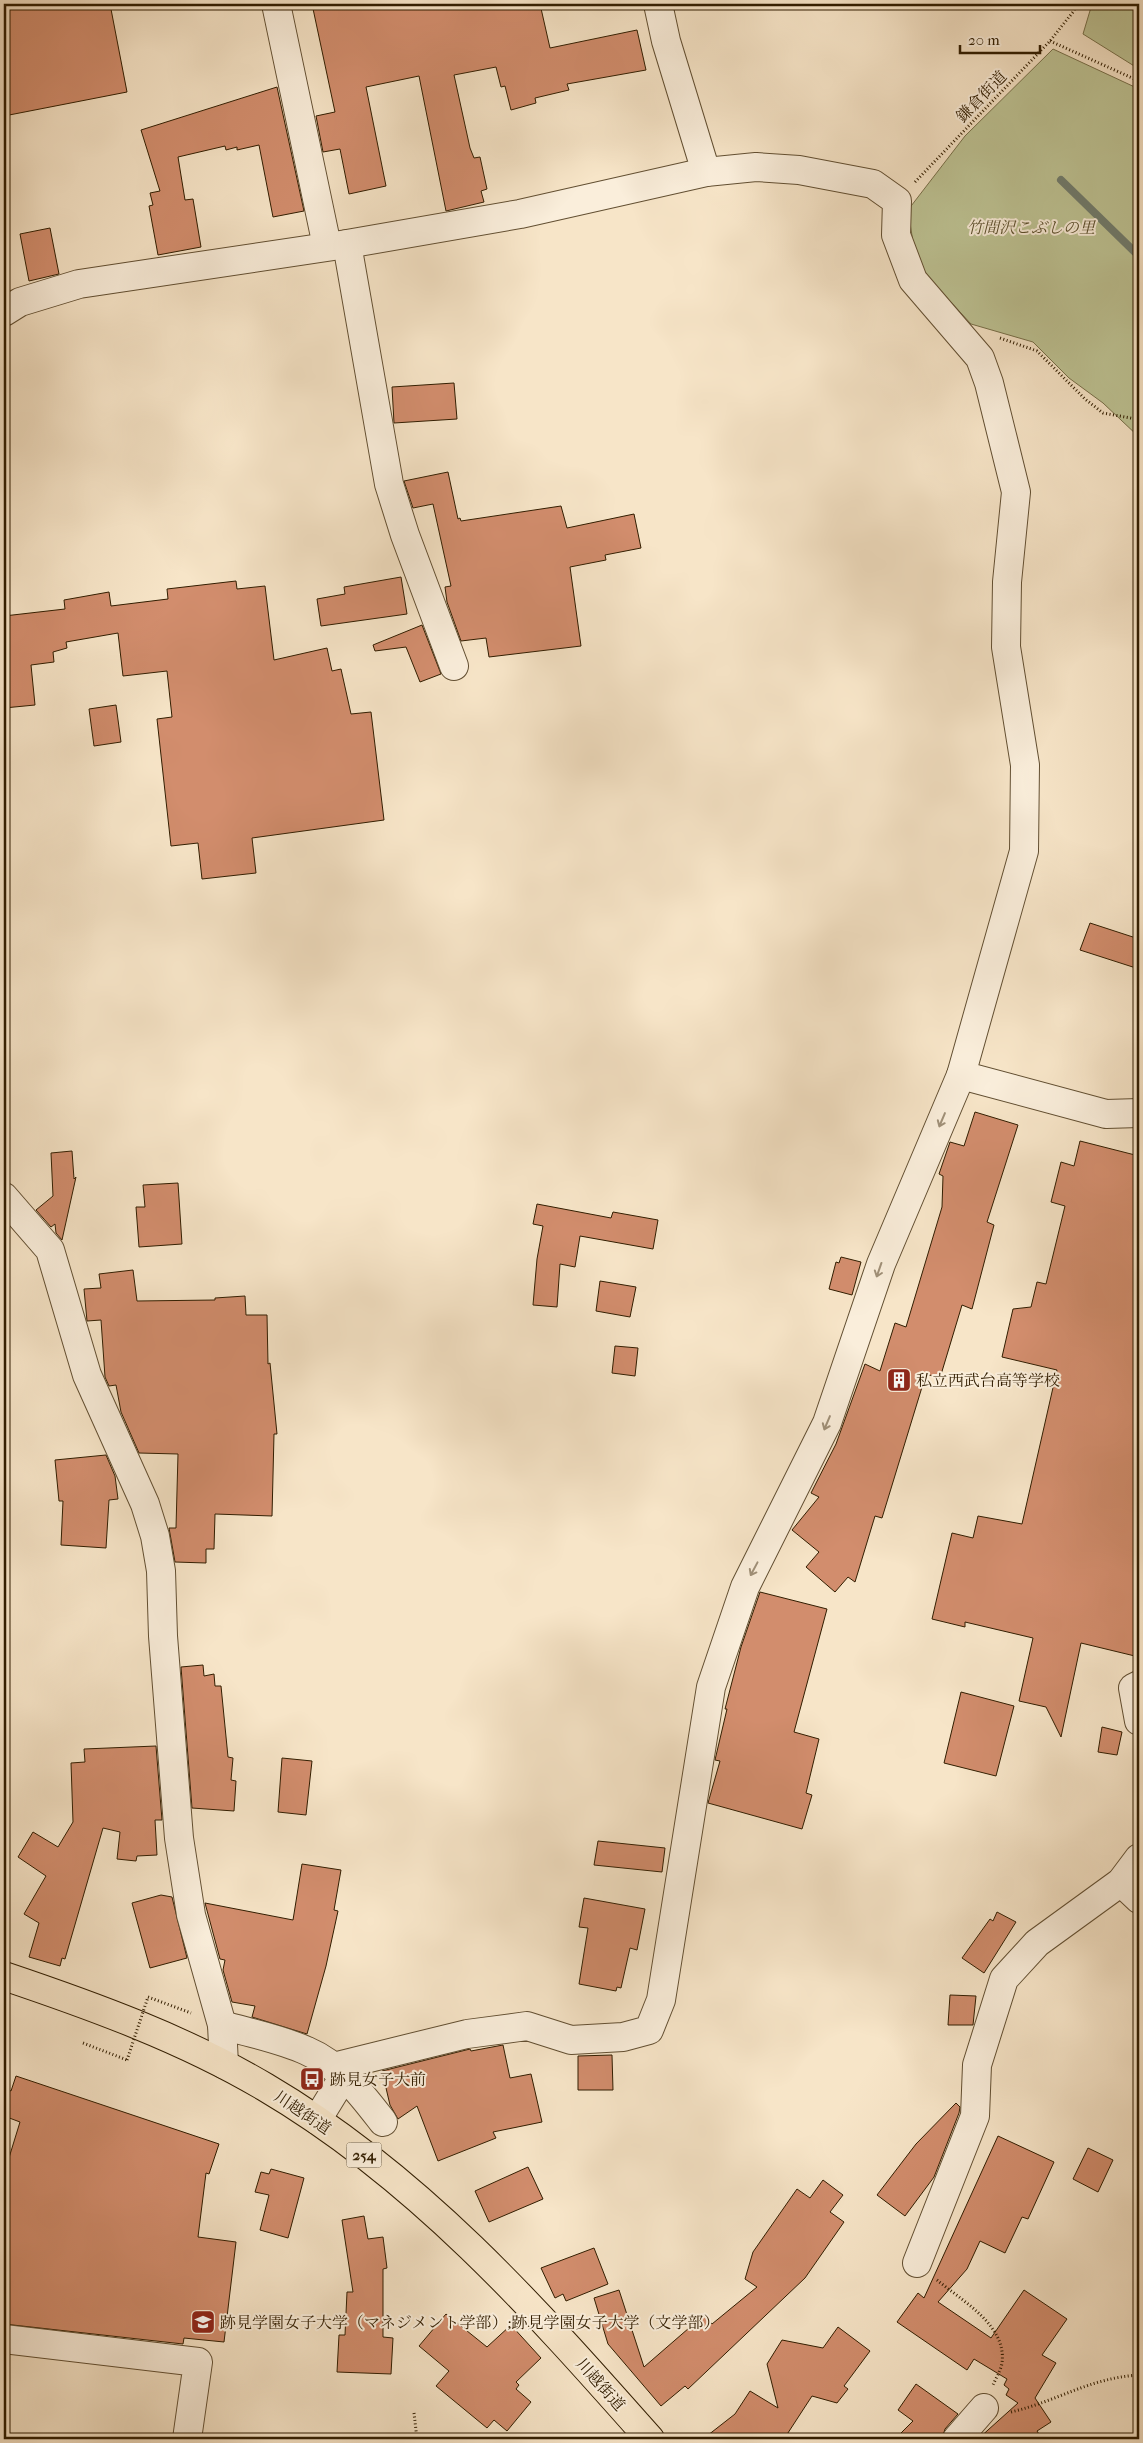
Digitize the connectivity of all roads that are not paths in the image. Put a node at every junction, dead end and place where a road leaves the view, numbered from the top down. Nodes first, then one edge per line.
1 (276, 4) edge
2 (658, 4) edge
3 (706, 172) junction
4 (337, 245) junction
5 (4, 312) edge
6 (454, 666) dead end
7 (961, 1075) junction
8 (1139, 1113) edge
9 (4, 1197) edge
10 (1136, 1686) edge
11 (1139, 1722) edge
12 (1139, 1858) edge
13 (1130, 1890) edge
14 (4, 1976) edge
15 (222, 2025) junction
16 (224, 2064) junction
17 (339, 2072) junction
18 (317, 2120) junction
19 (383, 2122) dead end
20 (917, 2263) road end
21 (4, 2339) edge
22 (984, 2408) road end
23 (187, 2439) edge
24 (650, 2439) edge
25 (957, 2439) edge

1 - 4 street
2 - 3 street
3 - 4 street
3 - 7 street
4 - 5 street
4 - 6 street
7 - 8 street
7 -> 17 street
9 - 15 street
10 - 11 street
12 - 13 street
13 - 20 street
14 - 16 highway, 川越街道 / 254
15 - 16 street
15 - 17 street
16 - 18 highway, 川越街道 / 254
17 - 18 street
17 - 19 street
18 - 24 highway, 川越街道 / 254
21 - 23 street
22 - 25 street

